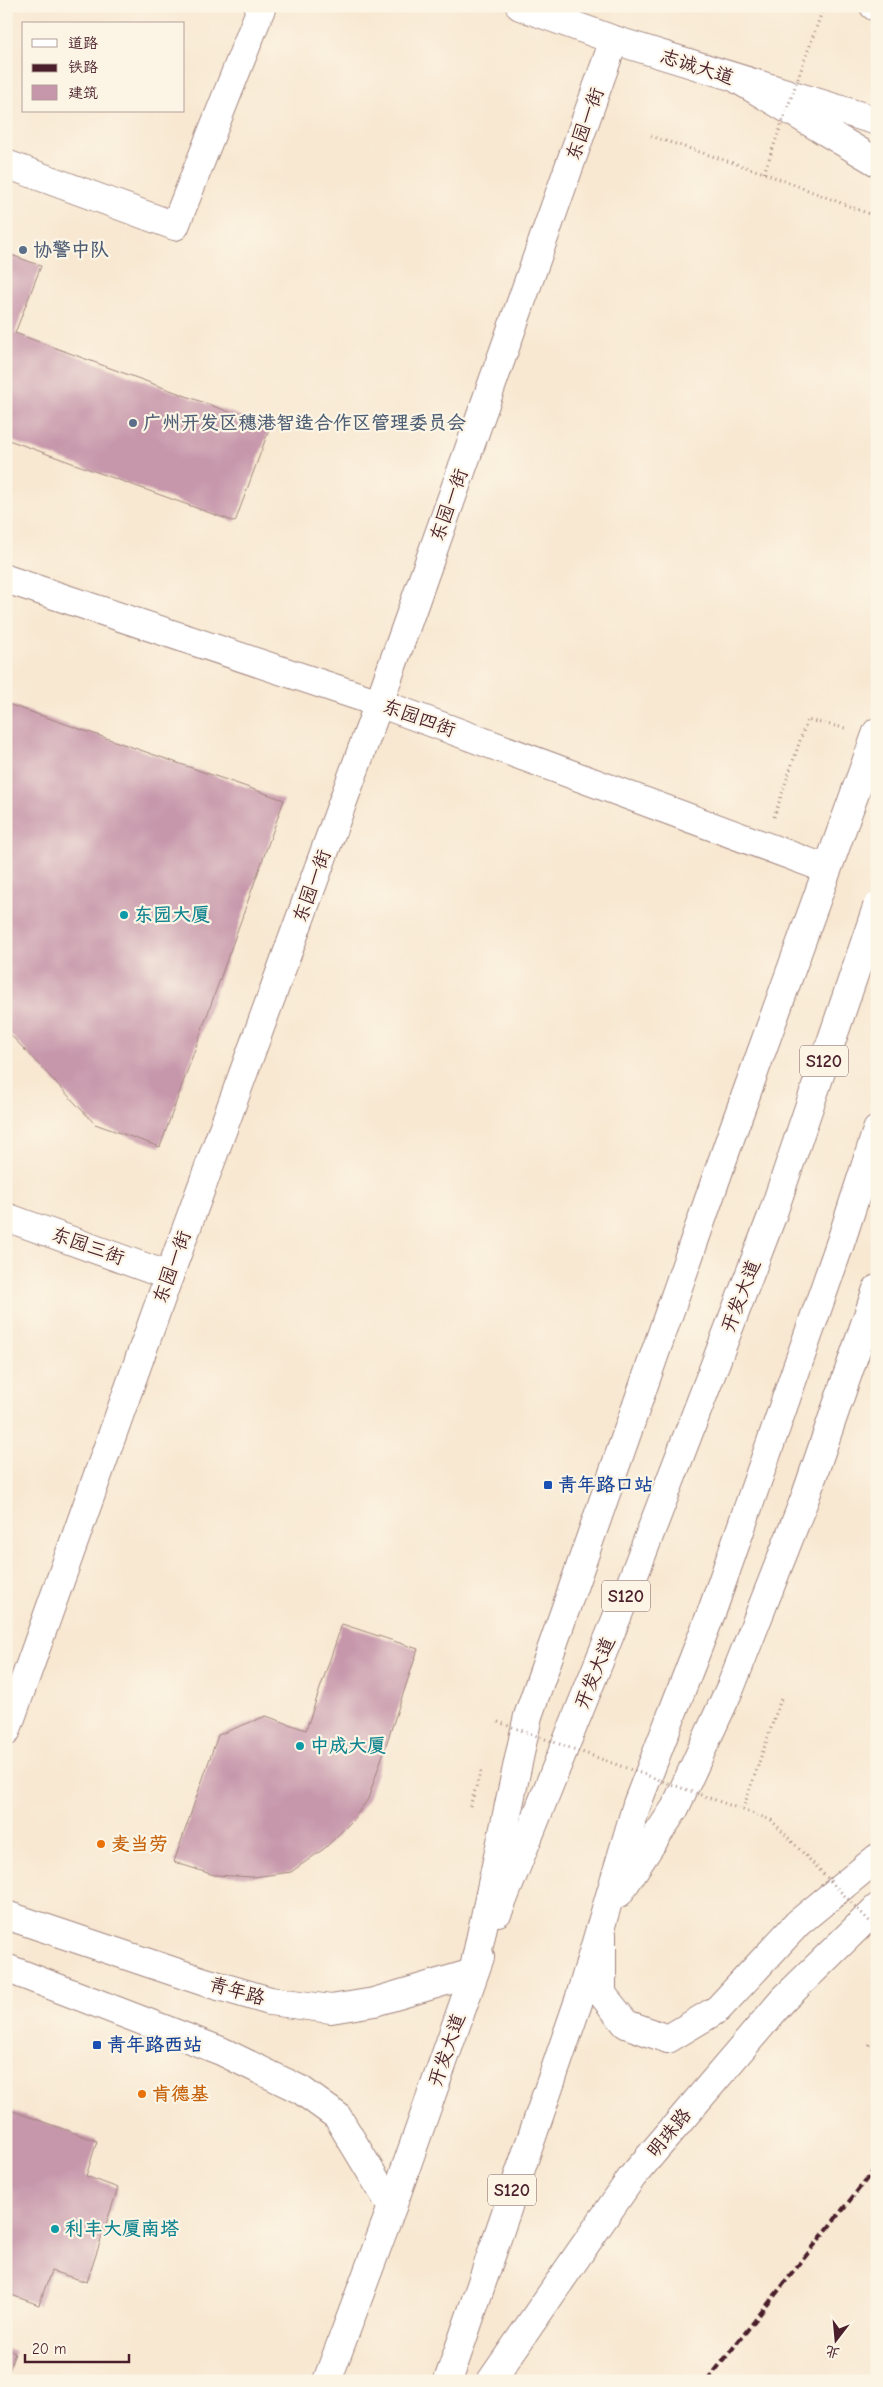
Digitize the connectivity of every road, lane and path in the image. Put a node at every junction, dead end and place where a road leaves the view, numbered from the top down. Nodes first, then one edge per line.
1 (262, 6) edge
2 (520, 6) edge
3 (824, 6) edge
4 (614, 40) junction
5 (739, 80) junction
6 (877, 121) edge
7 (651, 136) dead end
8 (877, 162) edge
9 (6, 164) edge
10 (764, 173) junction
11 (877, 217) edge
12 (6, 578) edge
13 (379, 703) junction
14 (849, 729) dead end
15 (877, 732) edge
16 (764, 846) junction
17 (827, 870) junction
18 (877, 907) edge
19 (877, 1130) edge
20 (6, 1217) edge
21 (169, 1276) junction
22 (877, 1289) edge
23 (782, 1696) dead end
24 (498, 1722) dead end
25 (6, 1732) edge
26 (743, 1809) junction
27 (877, 1858) edge
28 (877, 1908) edge
29 (6, 1915) edge
30 (602, 1920) junction
31 (877, 1929) edge
32 (6, 1968) edge
33 (473, 1973) junction
34 (877, 2037) edge
35 (869, 2045) dead end
36 (392, 2207) junction
37 (327, 2381) edge
38 (448, 2381) edge
39 (491, 2381) edge

1 - 9 main road
2 - 4 main road, 志诚大道
3 - 10 path, bridge
4 - 5 main road, 志诚大道
4 - 13 main road, 东园一街
5 - 6 main road, 志诚大道
5 - 8 main road
7 - 10 path
10 - 11 path
12 - 13 main road, 东园四街
13 - 16 main road, 东园四街
13 - 21 main road, 东园一街
14 - 16 path
15 - 17 main road
16 - 17 main road, 东园四街
17 - 33 main road
18 - 33 main road, 开发大道 / S120, bridge
19 - 30 main road, S120
20 - 21 main road, 东园三街
21 - 25 main road, 东园一街
22 - 30 main road
23 - 26 path
24 - 26 path, bridge
26 - 31 path, bridge
27 - 30 main road
28 - 39 main road, 明珠路
29 - 33 main road, 青年路
30 - 38 main road, S120
32 - 36 main road
33 - 36 main road, 开发大道 / S120
34 - 35 path
36 - 37 main road, 开发大道 / S120

